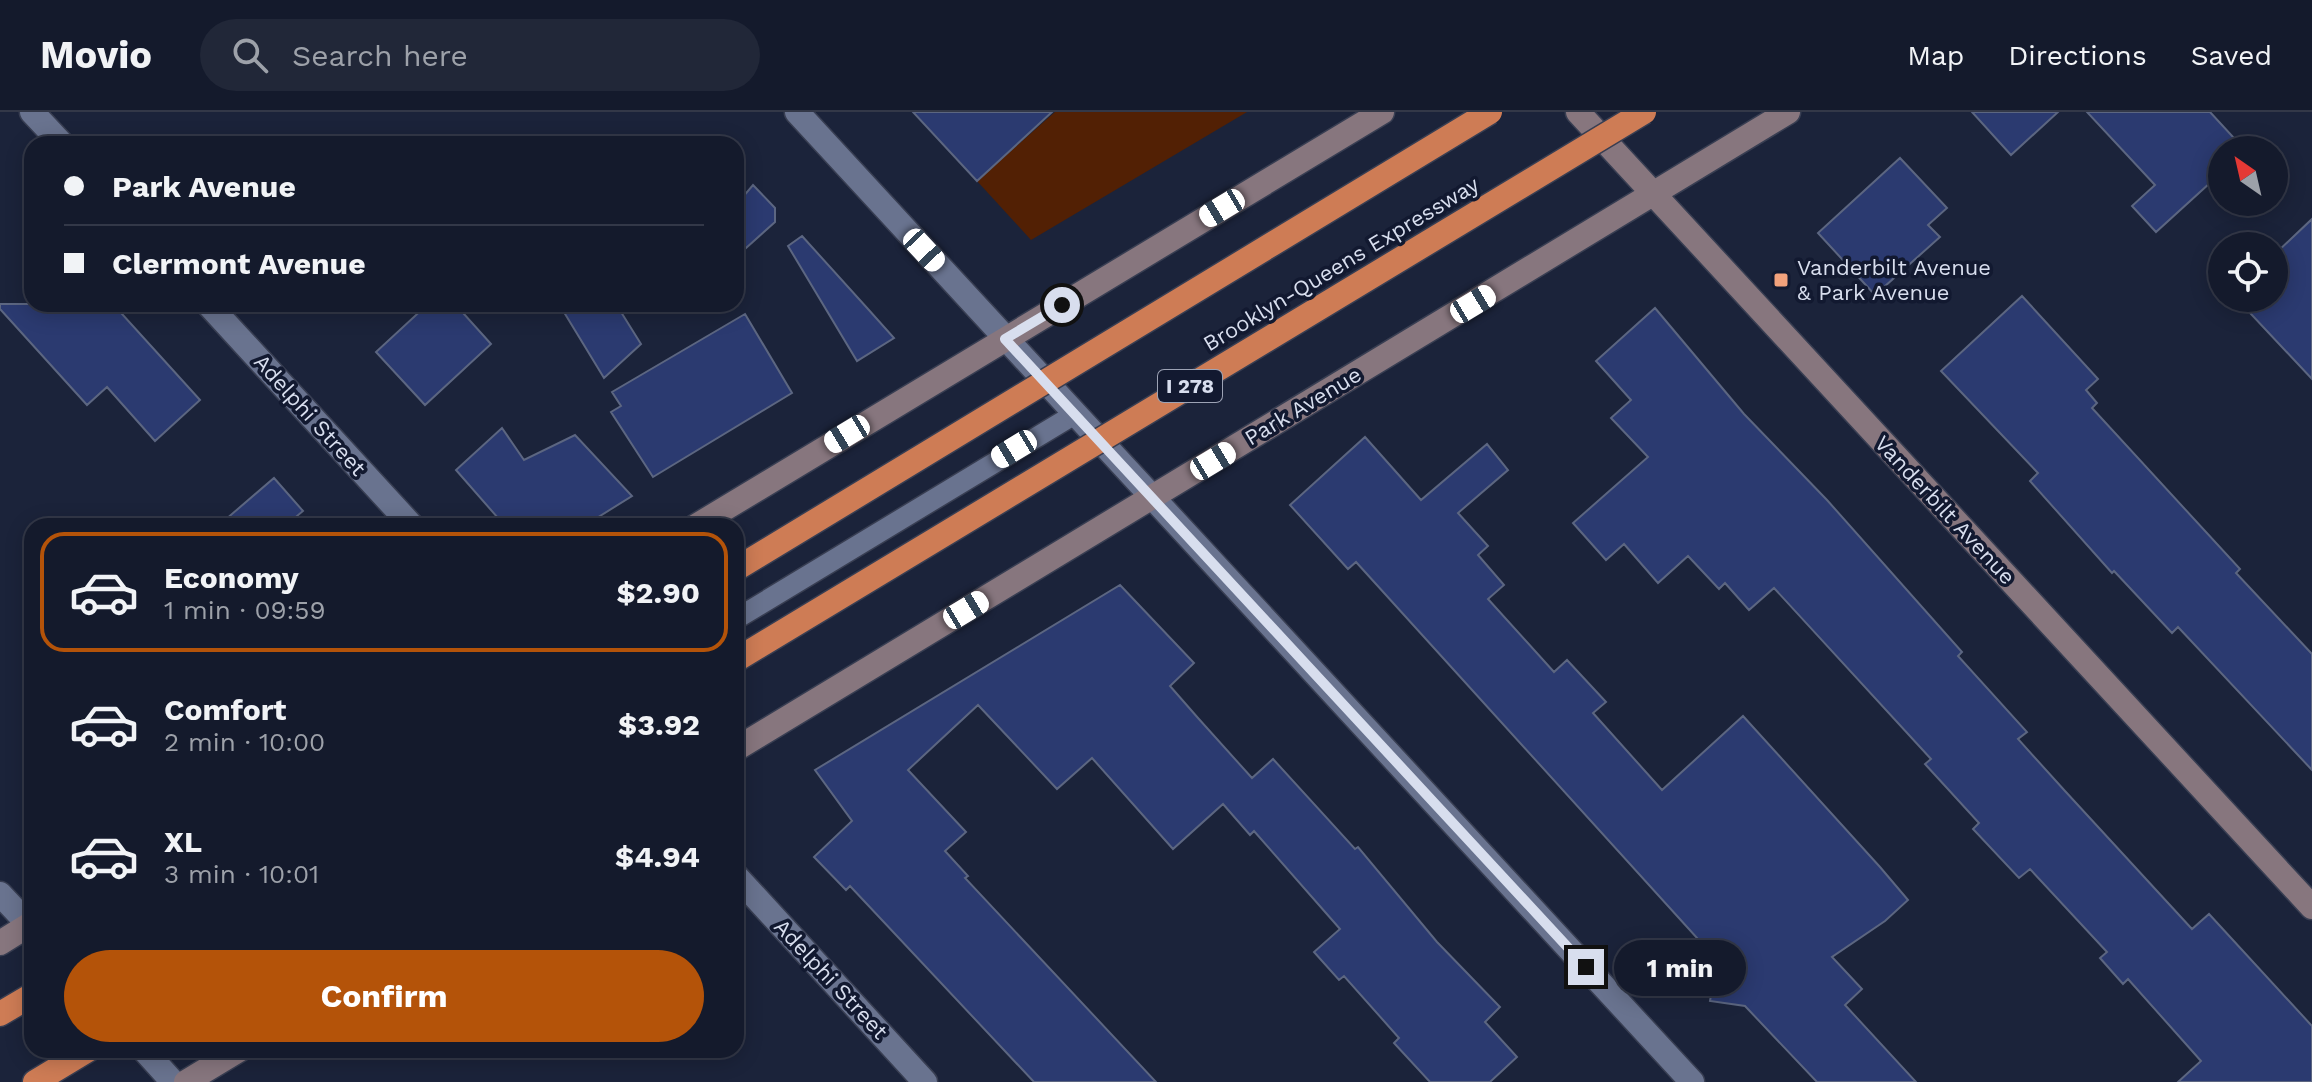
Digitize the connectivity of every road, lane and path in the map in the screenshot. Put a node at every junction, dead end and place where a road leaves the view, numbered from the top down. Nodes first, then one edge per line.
1 (32, 112) edge
2 (797, 112) edge
3 (1382, 112) edge
4 (1490, 112) edge
5 (1578, 112) edge
6 (1644, 112) edge
7 (1788, 112) edge
8 (54, 136) edge
9 (1654, 194) junction
10 (215, 312) edge
11 (1005, 339) junction
12 (1075, 414) junction
13 (1152, 498) junction
14 (405, 518) edge
15 (709, 518) edge
16 (744, 564) edge
17 (744, 614) edge
18 (744, 655) edge
19 (744, 744) edge
20 (744, 885) edge
21 (0, 894) edge
22 (2312, 907) edge
23 (24, 918) edge
24 (24, 929) edge
25 (0, 943) edge
26 (24, 1000) edge
27 (0, 1014) edge
28 (75, 1058) edge
29 (151, 1058) edge
30 (226, 1058) edge
31 (35, 1082) edge
32 (173, 1082) edge
33 (186, 1082) edge
34 (925, 1082) edge
35 (1692, 1082) edge

1 - 8 street
2 - 11 street
3 - 11 main road
4 - 16 highway, bridge
5 - 9 main road, Vanderbilt Avenue
6 - 18 highway, Brooklyn-Queens Expressway / I 278, bridge
7 - 9 main road, Park Avenue
9 - 13 main road, Park Avenue
9 - 22 main road, Vanderbilt Avenue
10 - 14 street, Adelphi Street
11 - 12 street
11 - 15 main road
12 - 13 street
12 - 17 lane
13 - 19 main road, Park Avenue
13 - 35 street
20 - 34 street, Adelphi Street
21 - 23 street
24 - 25 main road
26 - 27 highway
28 - 31 highway
29 - 32 street
30 - 33 main road

